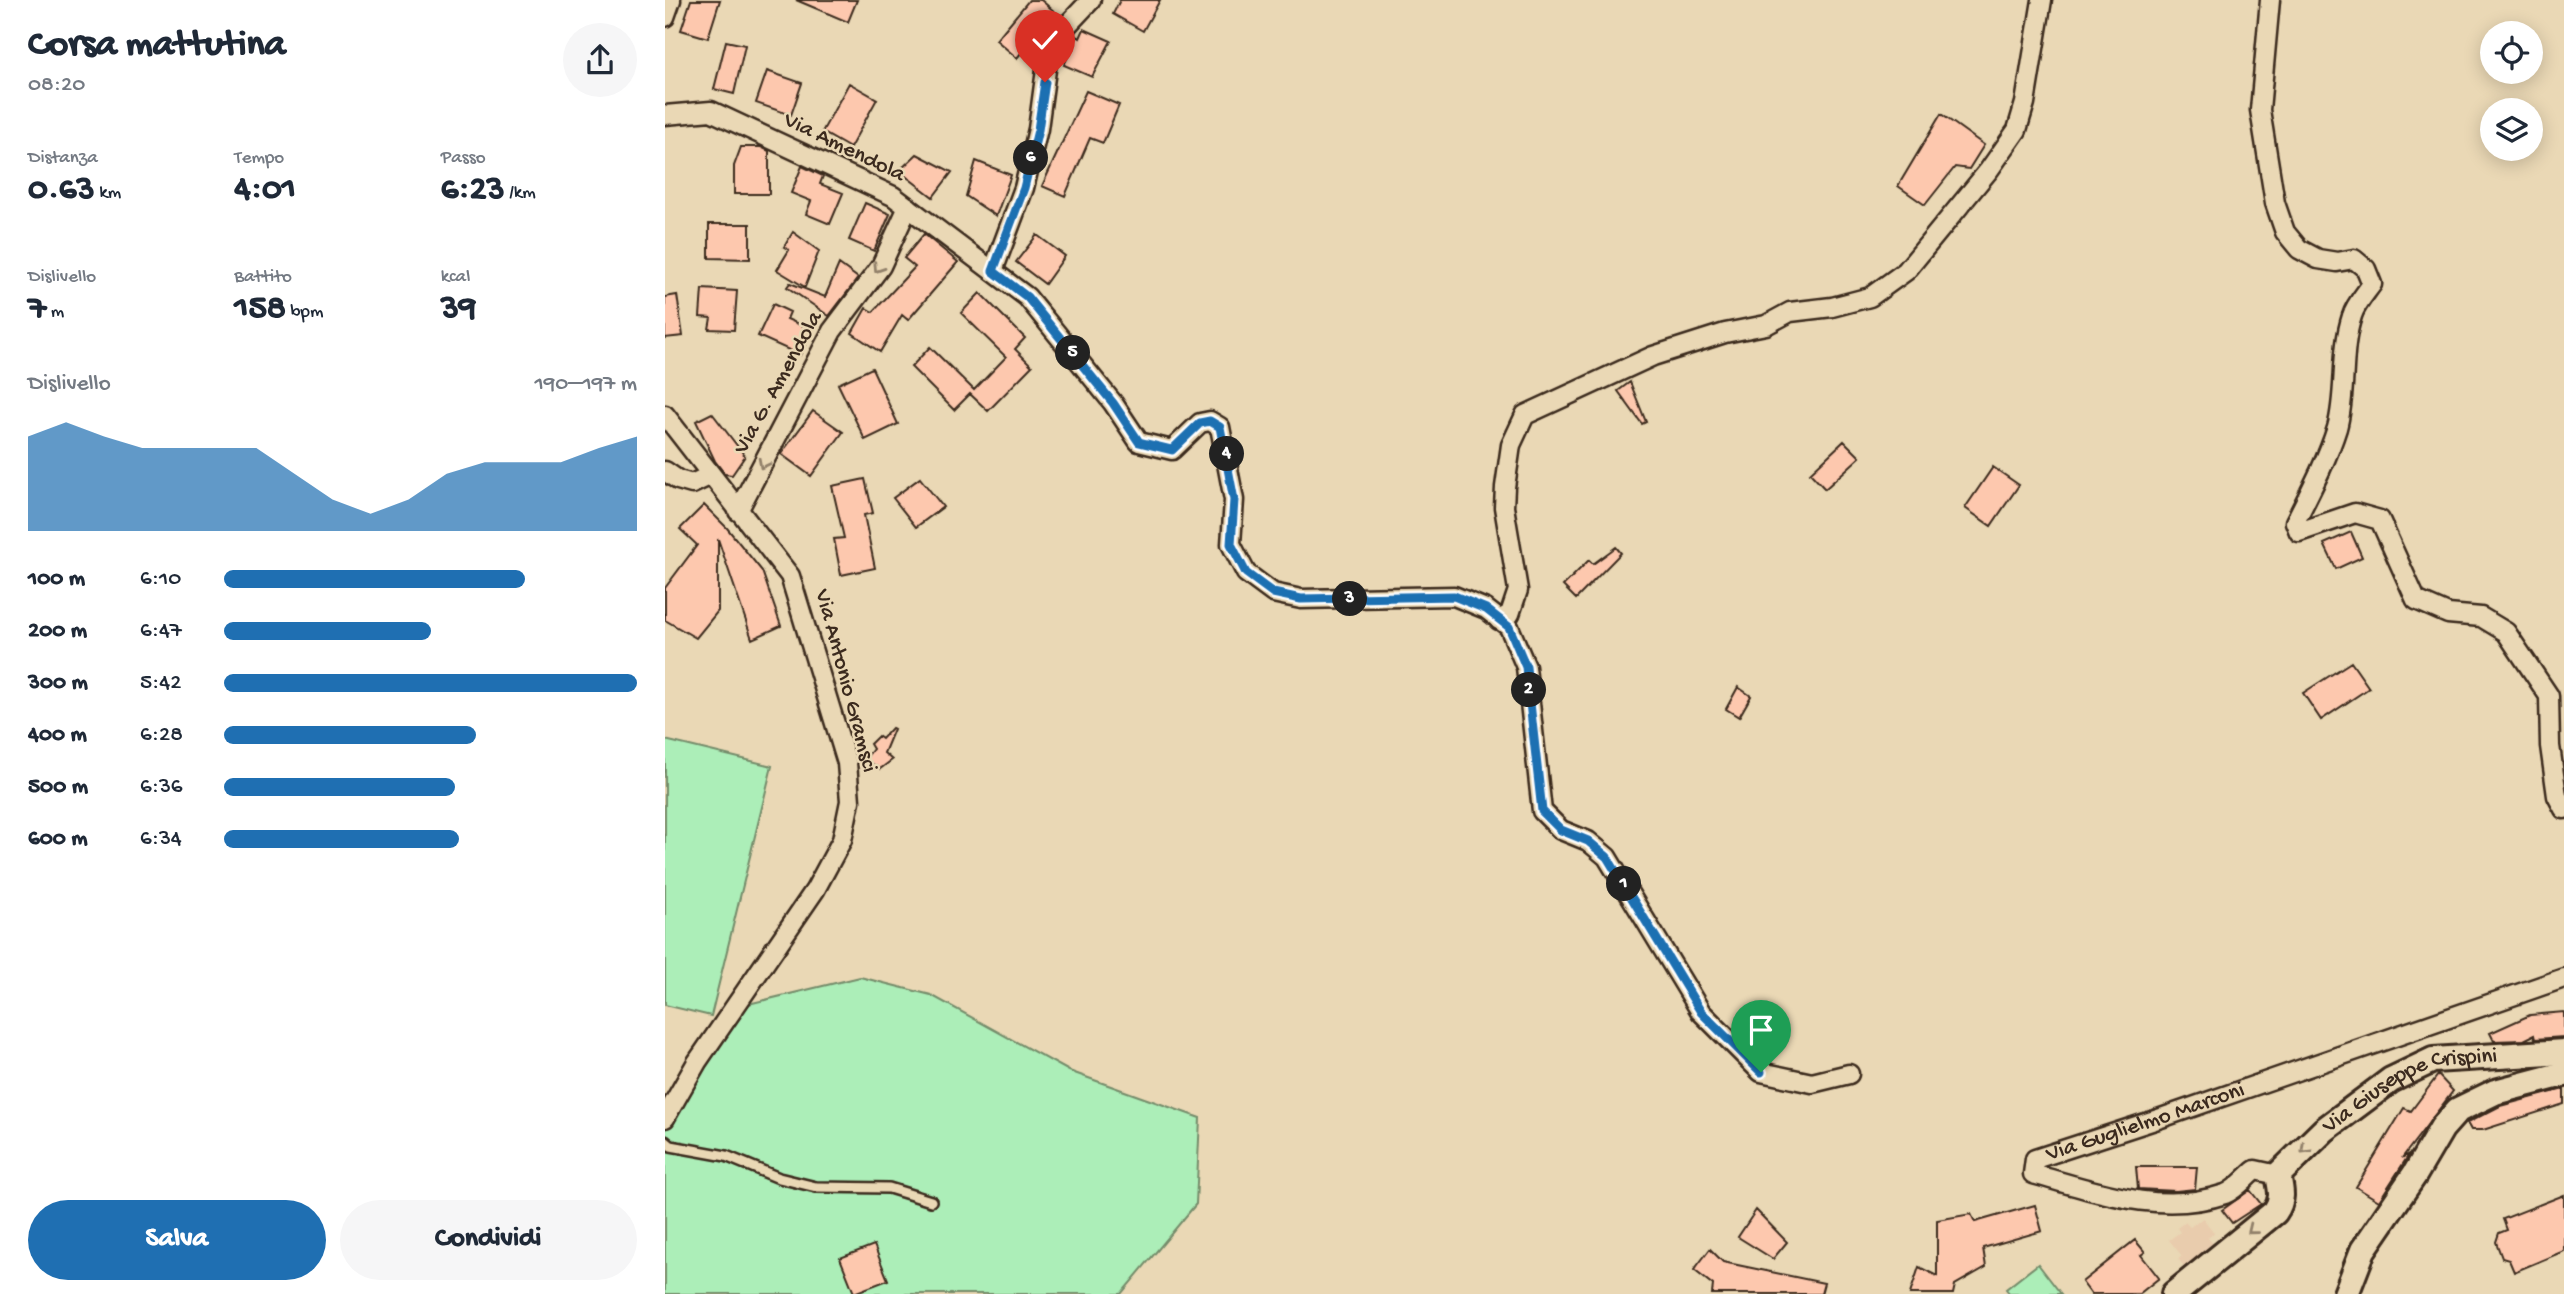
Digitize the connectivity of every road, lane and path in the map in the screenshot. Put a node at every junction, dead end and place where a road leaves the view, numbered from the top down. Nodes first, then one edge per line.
1 (671, 0) edge
2 (1091, 0) edge
3 (2042, 0) edge
4 (2270, 0) edge
5 (665, 17) edge
6 (665, 115) edge
7 (908, 207) junction
8 (993, 271) junction
9 (665, 415) edge
10 (665, 471) edge
11 (711, 475) junction
12 (738, 511) junction
13 (1499, 620) junction
14 (2564, 808) edge
15 (2564, 978) edge
16 (2564, 1052) edge
17 (1849, 1074) dead end
18 (2564, 1074) edge
19 (665, 1118) edge
20 (665, 1141) edge
21 (2277, 1175) junction
22 (931, 1202) dead end
23 (2173, 1294) edge
24 (2346, 1294) edge

1 - 5 street
2 - 8 street
3 - 13 street
4 - 14 street
6 - 7 street, Via Amendola
7 - 8 street, Via Amendola
7 -> 12 street, Via G. Amendola
8 - 13 street, Via Amendola
9 - 11 street, Via Antonio Gramsci
10 - 11 street
11 - 12 street, Via Antonio Gramsci
12 - 19 street, Via Antonio Gramsci
13 - 17 street, Via Amendola
15 - 21 street, Via Guglielmo Marconi
16 -> 21 street, Via Giuseppe Crispini
18 - 24 street
20 - 22 lane
21 -> 23 street

